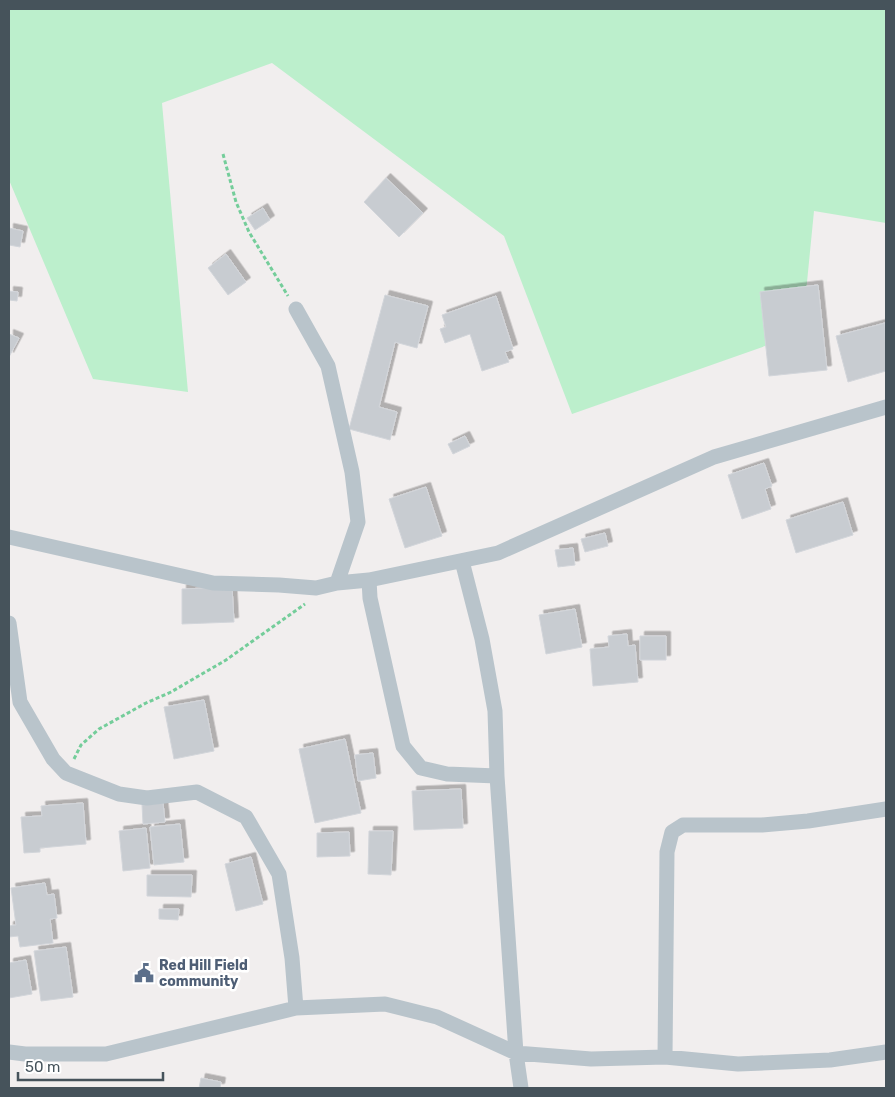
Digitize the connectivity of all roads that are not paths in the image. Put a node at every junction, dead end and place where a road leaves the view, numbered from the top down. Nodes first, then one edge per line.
1 (296, 309) road end
2 (886, 407) edge
3 (9, 536) edge
4 (462, 561) junction
5 (369, 580) junction
6 (337, 583) junction
7 (9, 623) edge
8 (497, 776) junction
9 (886, 809) edge
10 (296, 1008) junction
11 (9, 1052) edge
12 (516, 1052) junction
13 (886, 1052) edge
14 (665, 1057) junction
15 (521, 1088) edge

1 - 6 street
2 - 4 street
3 - 6 street
4 - 5 street
4 - 8 street
5 - 6 street
5 - 8 street
7 - 10 street
8 - 12 street
9 - 14 street
10 - 11 street
10 - 12 street
12 - 14 street
12 - 15 street
13 - 14 street

